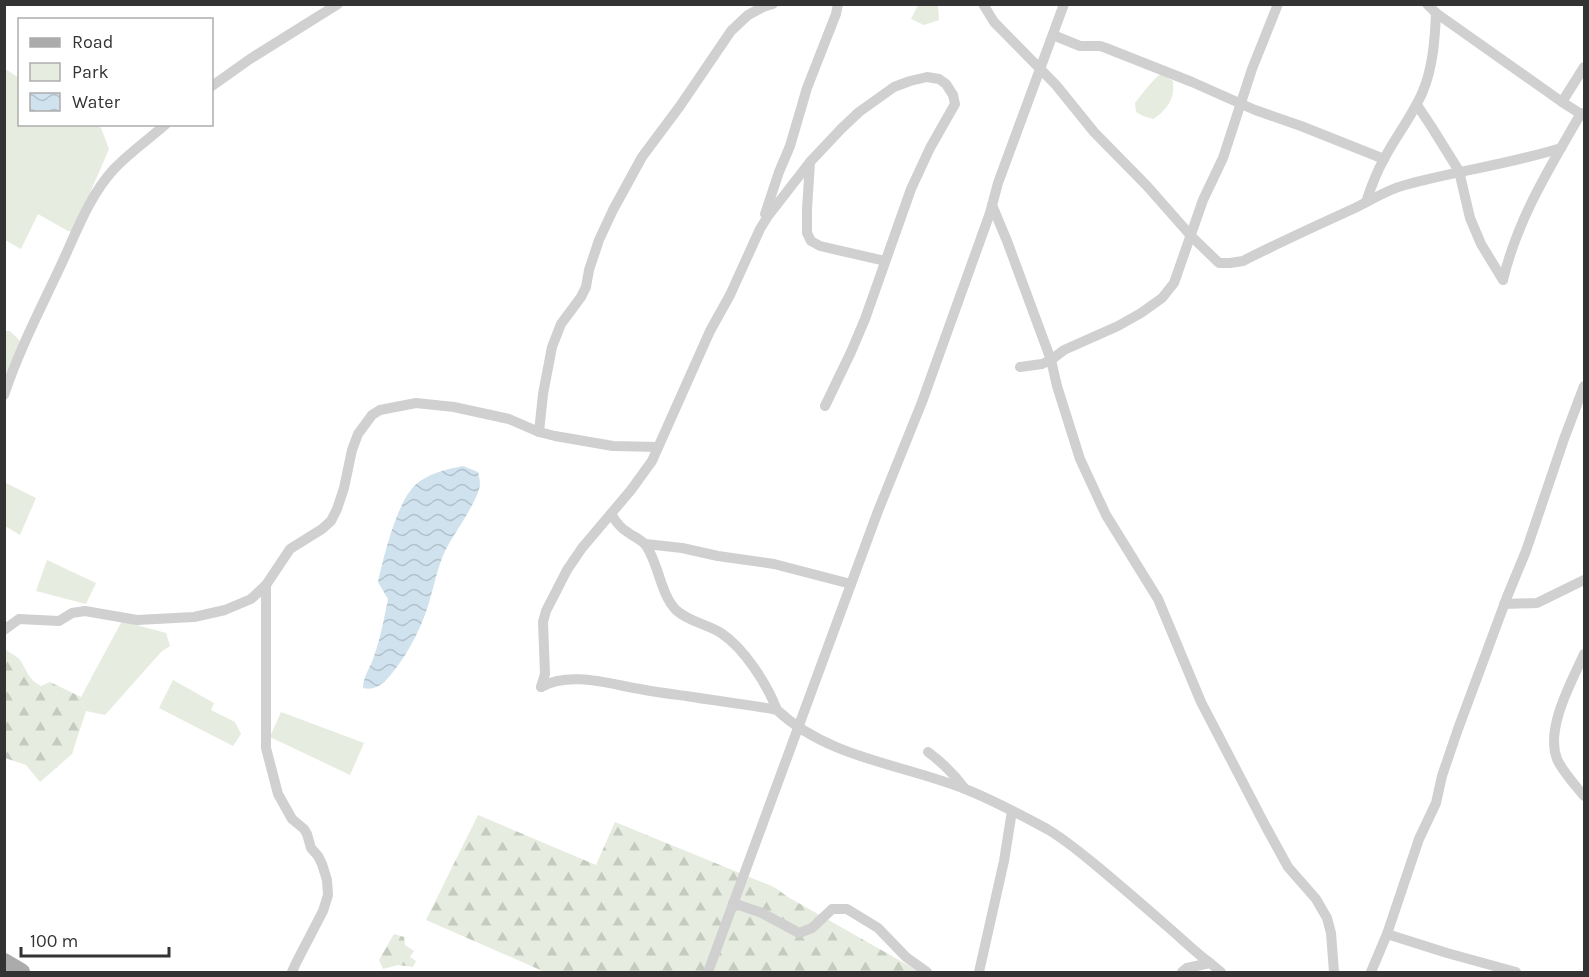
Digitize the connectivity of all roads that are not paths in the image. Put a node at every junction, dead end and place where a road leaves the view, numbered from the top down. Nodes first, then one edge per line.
1 (338, 4) edge
2 (773, 4) edge
3 (838, 4) edge
4 (983, 4) edge
5 (1278, 4) edge
6 (1427, 4) edge
7 (1065, 5) edge
8 (1436, 13) junction
9 (1053, 35) junction
10 (1584, 67) edge
11 (1041, 68) junction
12 (213, 85) edge
13 (1562, 102) junction
14 (1241, 104) junction
15 (1417, 105) junction
16 (1583, 114) edge
17 (164, 126) edge
18 (1561, 148) junction
19 (1384, 159) junction
20 (810, 162) junction
21 (1459, 171) junction
22 (1366, 202) junction
23 (992, 205) junction
24 (760, 229) junction
25 (1191, 237) junction
26 (885, 261) junction
27 (1051, 360) junction
28 (1020, 367) dead end
29 (1584, 386) edge
30 (4, 395) edge
31 (825, 406) dead end
32 (539, 432) junction
33 (658, 447) junction
34 (611, 514) junction
35 (646, 544) junction
36 (1584, 580) edge
37 (851, 584) junction
38 (266, 585) junction
39 (1504, 604) junction
40 (4, 630) edge
41 (1584, 654) edge
42 (777, 710) junction
43 (799, 727) junction
44 (928, 752) dead end
45 (966, 789) junction
46 (1584, 796) edge
47 (1012, 811) junction
48 (734, 903) junction
49 (1387, 934) junction
50 (4, 962) edge
51 (1210, 963) junction
52 (21, 972) edge
53 (292, 972) edge
54 (708, 972) edge
55 (927, 972) edge
56 (979, 972) edge
57 (1182, 972) edge
58 (1221, 972) edge
59 (1334, 972) edge
60 (1371, 972) edge
61 (1516, 972) edge

1 - 12 street
2 - 32 street
3 - 24 street
4 - 11 street
5 - 14 street
6 - 8 street
7 - 9 street
8 - 13 street
8 - 15 street
9 - 11 street
9 - 14 street
10 - 13 street
11 - 23 street
11 - 25 street
13 - 16 street
14 - 19 street
14 - 25 street
15 - 19 street
15 - 21 street
16 - 18 street
17 - 30 street
18 - 21 street
18 - 21 street
19 - 22 street
20 - 24 street
20 - 26 street
20 - 26 street
21 - 22 street
22 - 25 street
23 - 27 street
23 - 37 street
24 - 33 street
25 - 27 street
26 - 31 street
27 - 28 street
27 - 59 street
29 - 39 street
32 - 33 street
32 - 38 street
33 - 34 street
34 - 35 street
34 - 42 street
35 - 37 street
35 - 42 street
36 - 39 street
37 - 43 street
38 - 40 street
38 - 53 street
39 - 49 street
41 - 46 street
42 - 43 street
43 - 45 street
43 - 48 street
44 - 45 street
45 - 47 street
47 - 51 street
47 - 56 street
48 - 54 street
48 - 55 street
49 - 60 street
49 - 61 street
50 - 52 main road
51 - 57 street
51 - 58 street

